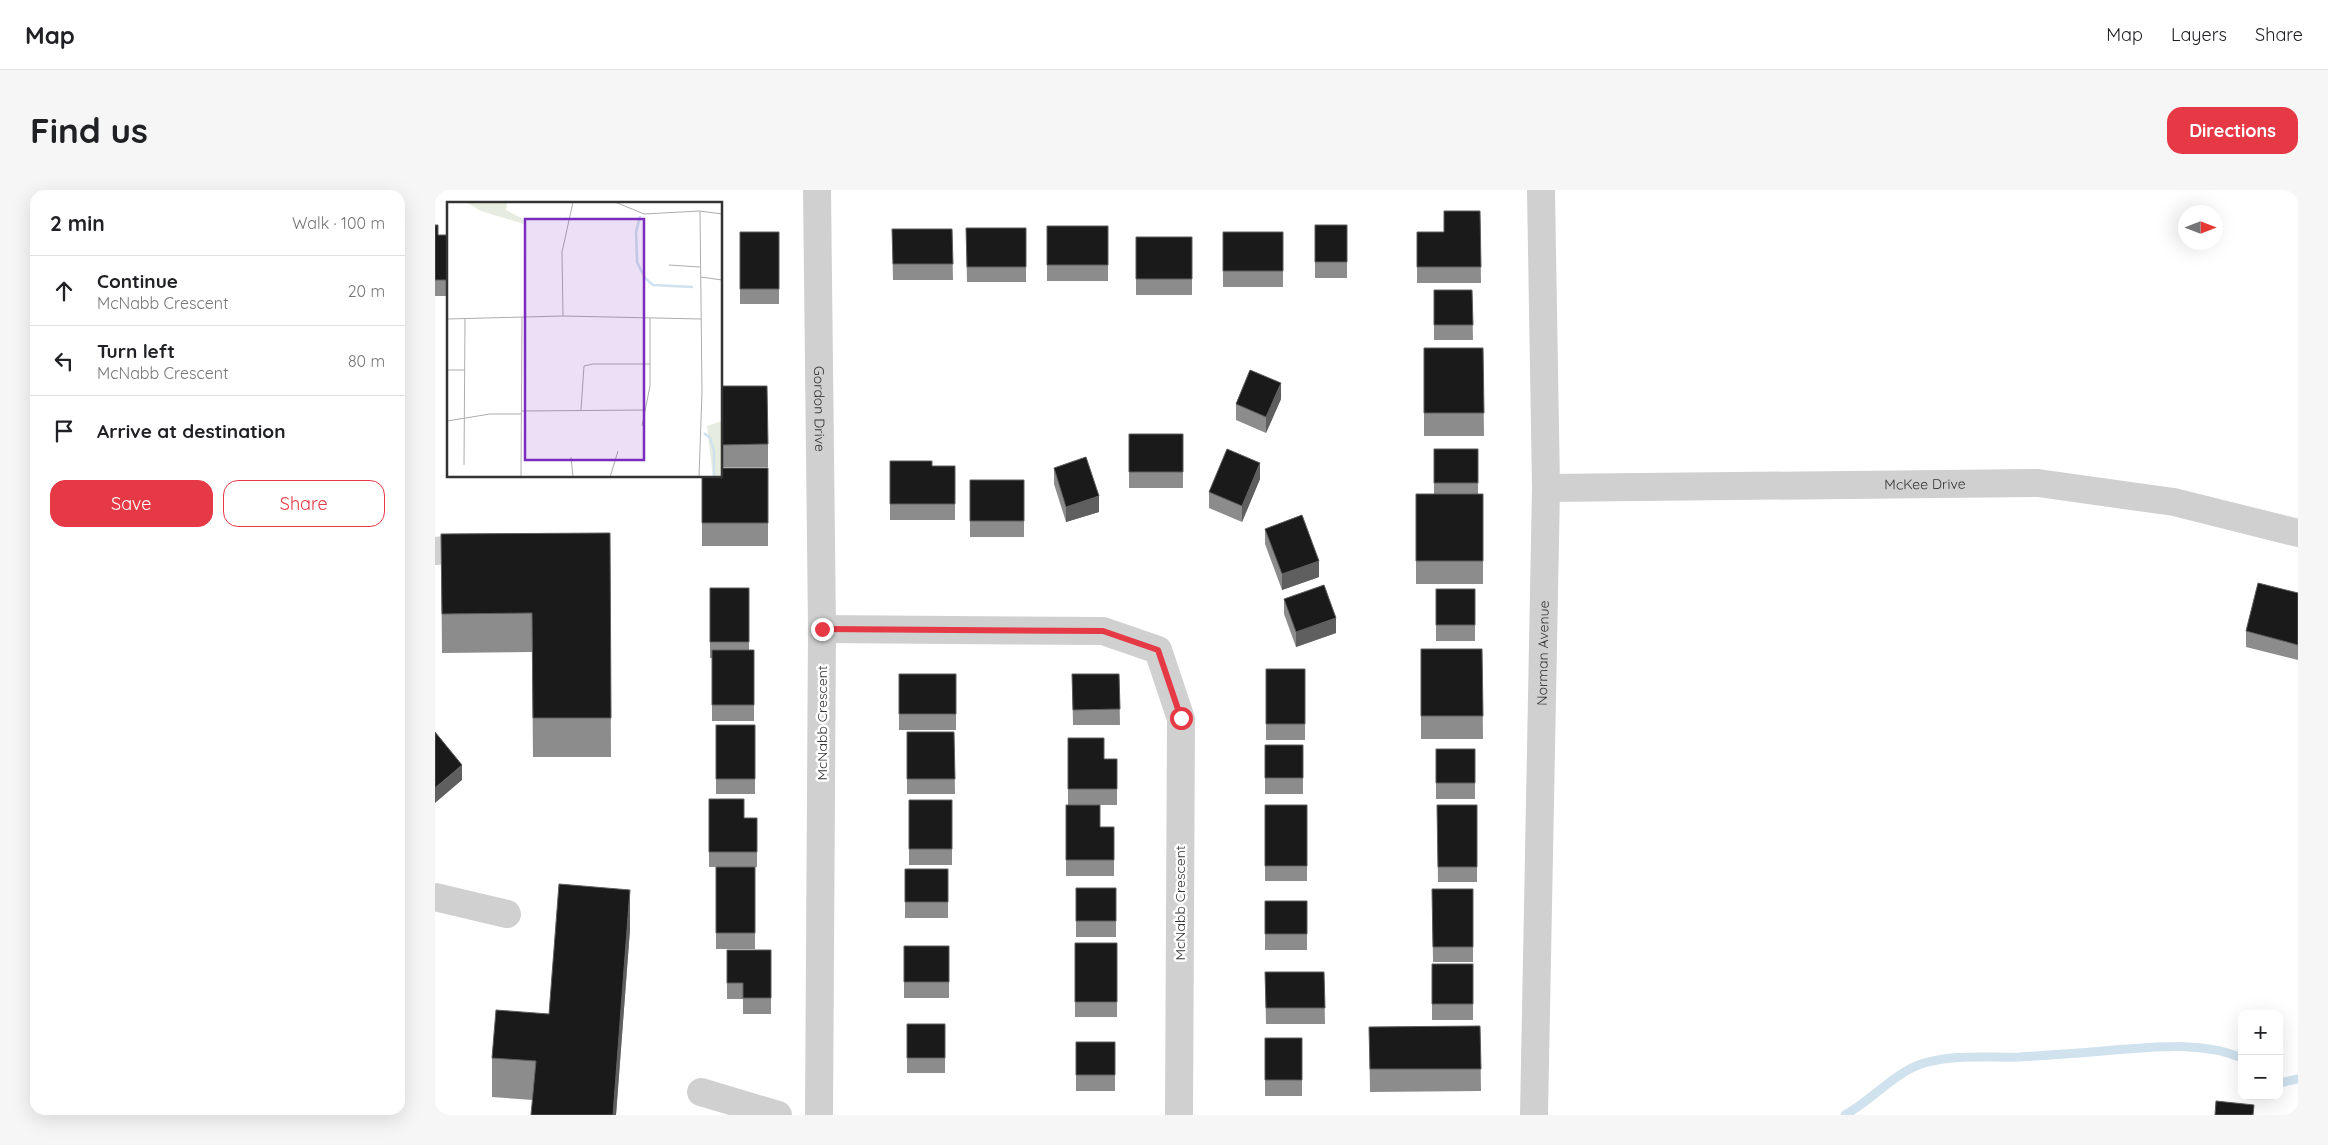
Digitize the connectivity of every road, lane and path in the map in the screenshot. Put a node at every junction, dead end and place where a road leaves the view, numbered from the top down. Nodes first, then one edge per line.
1 (817, 190) edge
2 (1541, 190) edge
3 (1546, 488) junction
4 (2298, 533) edge
5 (462, 548) edge
6 (435, 551) edge
7 (822, 629) junction
8 (435, 897) edge
9 (507, 914) dead end
10 (701, 1092) dead end
11 (778, 1115) edge
12 (819, 1115) edge
13 (1179, 1115) edge
14 (1534, 1115) edge

1 - 7 street, Gordon Drive
2 - 3 street, Norman Avenue
3 - 4 street, McKee Drive
3 - 14 street, Norman Avenue
5 - 6 street
7 - 12 street, McNabb Crescent
7 - 13 street, McNabb Crescent
8 - 9 street
10 - 11 street

